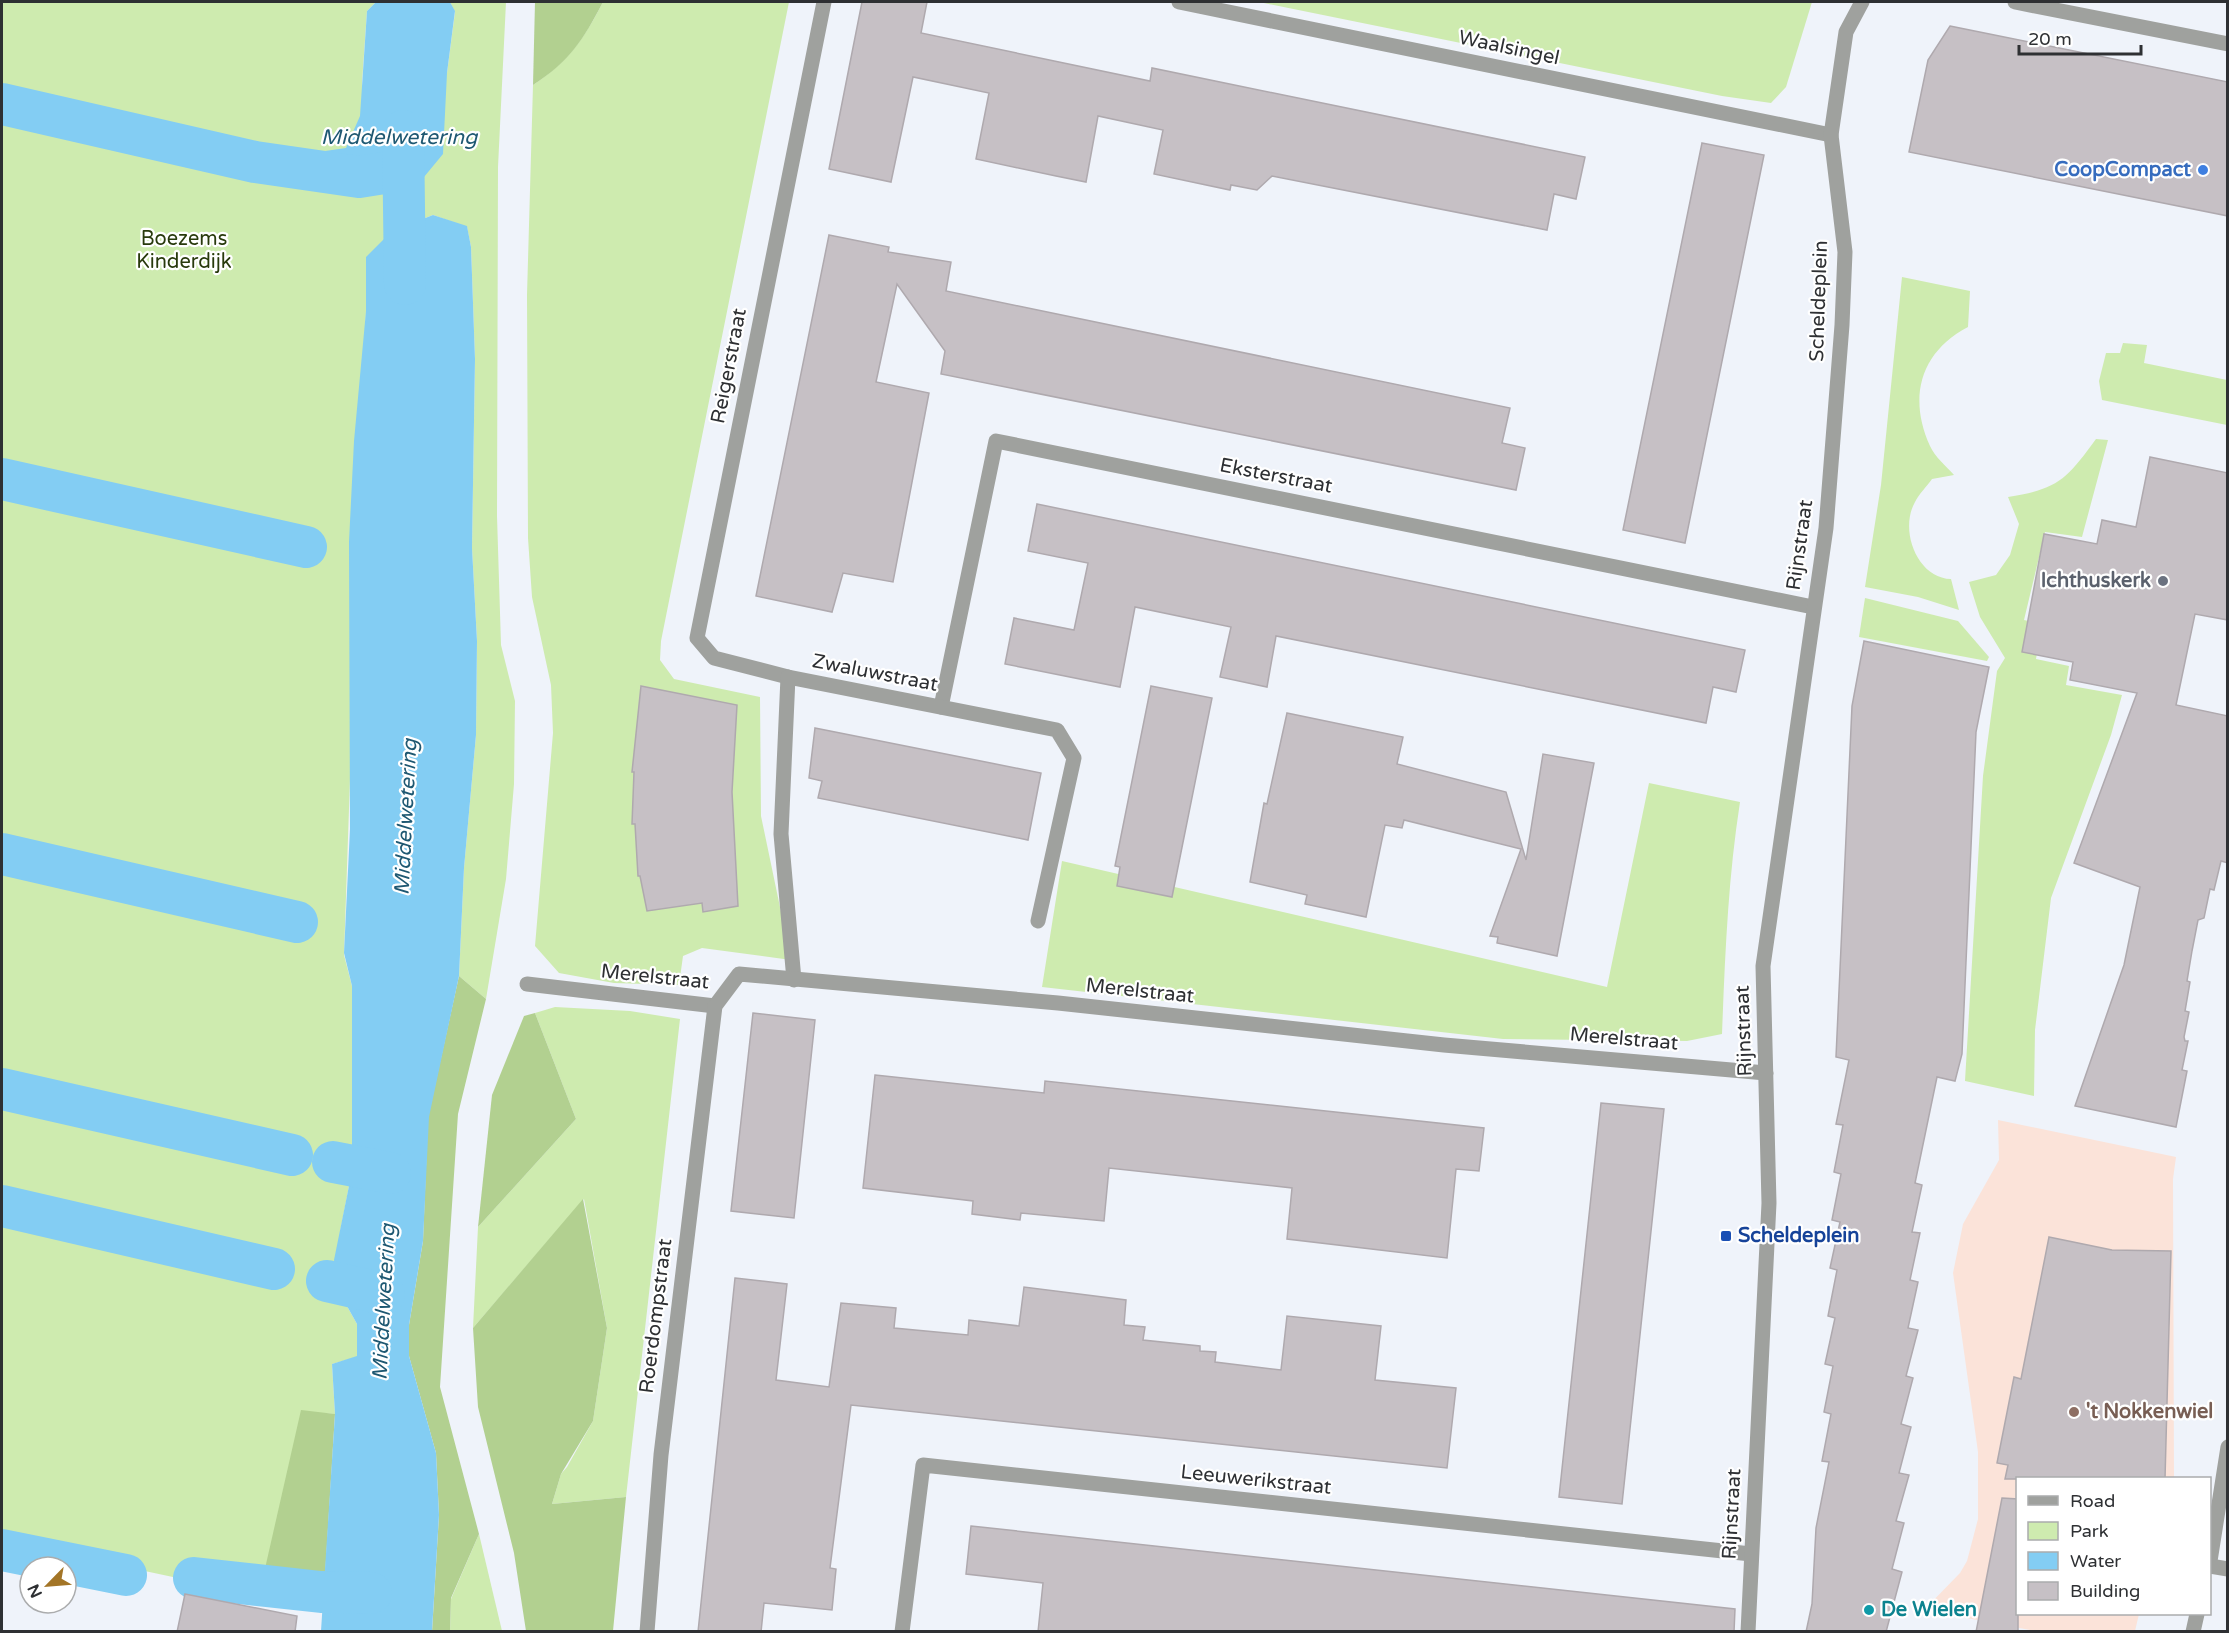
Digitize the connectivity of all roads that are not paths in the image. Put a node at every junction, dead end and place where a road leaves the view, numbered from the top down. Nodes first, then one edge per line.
1 (824, 2) edge
2 (1179, 2) edge
3 (1862, 2) edge
4 (2015, 2) edge
5 (2228, 44) edge
6 (1831, 135) junction
7 (1833, 433) joint
8 (1813, 607) junction
9 (788, 677) junction
10 (941, 707) junction
11 (1038, 921) dead end
12 (794, 980) junction
13 (527, 984) dead end
14 (715, 1006) junction
15 (1766, 1073) junction
16 (2228, 1447) edge
17 (1751, 1554) junction
18 (2211, 1555) edge
19 (2211, 1566) edge
20 (2228, 1569) edge
21 (2197, 1615) edge
22 (647, 1632) edge
23 (902, 1632) edge
24 (1748, 1632) edge
25 (2193, 1632) edge

1 - 9 street, Reigerstraat
2 - 6 street, Waalsingel
3 - 6 street, Scheldeplein
4 - 5 street
6 - 7 street, Scheldeplein
7 - 8 street, Rijnstraat
8 - 10 street, Eksterstraat
8 - 15 street, Rijnstraat
9 - 10 street, Zwaluwstraat
9 - 12 street, Zwaluwstraat
10 - 11 street, Zwaluwstraat
12 - 14 street, Merelstraat
12 - 15 street, Merelstraat
13 - 14 street, Merelstraat
14 - 22 street, Roerdompstraat
15 - 17 street, Rijnstraat
16 - 18 street
17 - 23 street, Leeuwerikstraat
17 - 24 street, Rijnstraat
19 - 20 street
21 - 25 street

